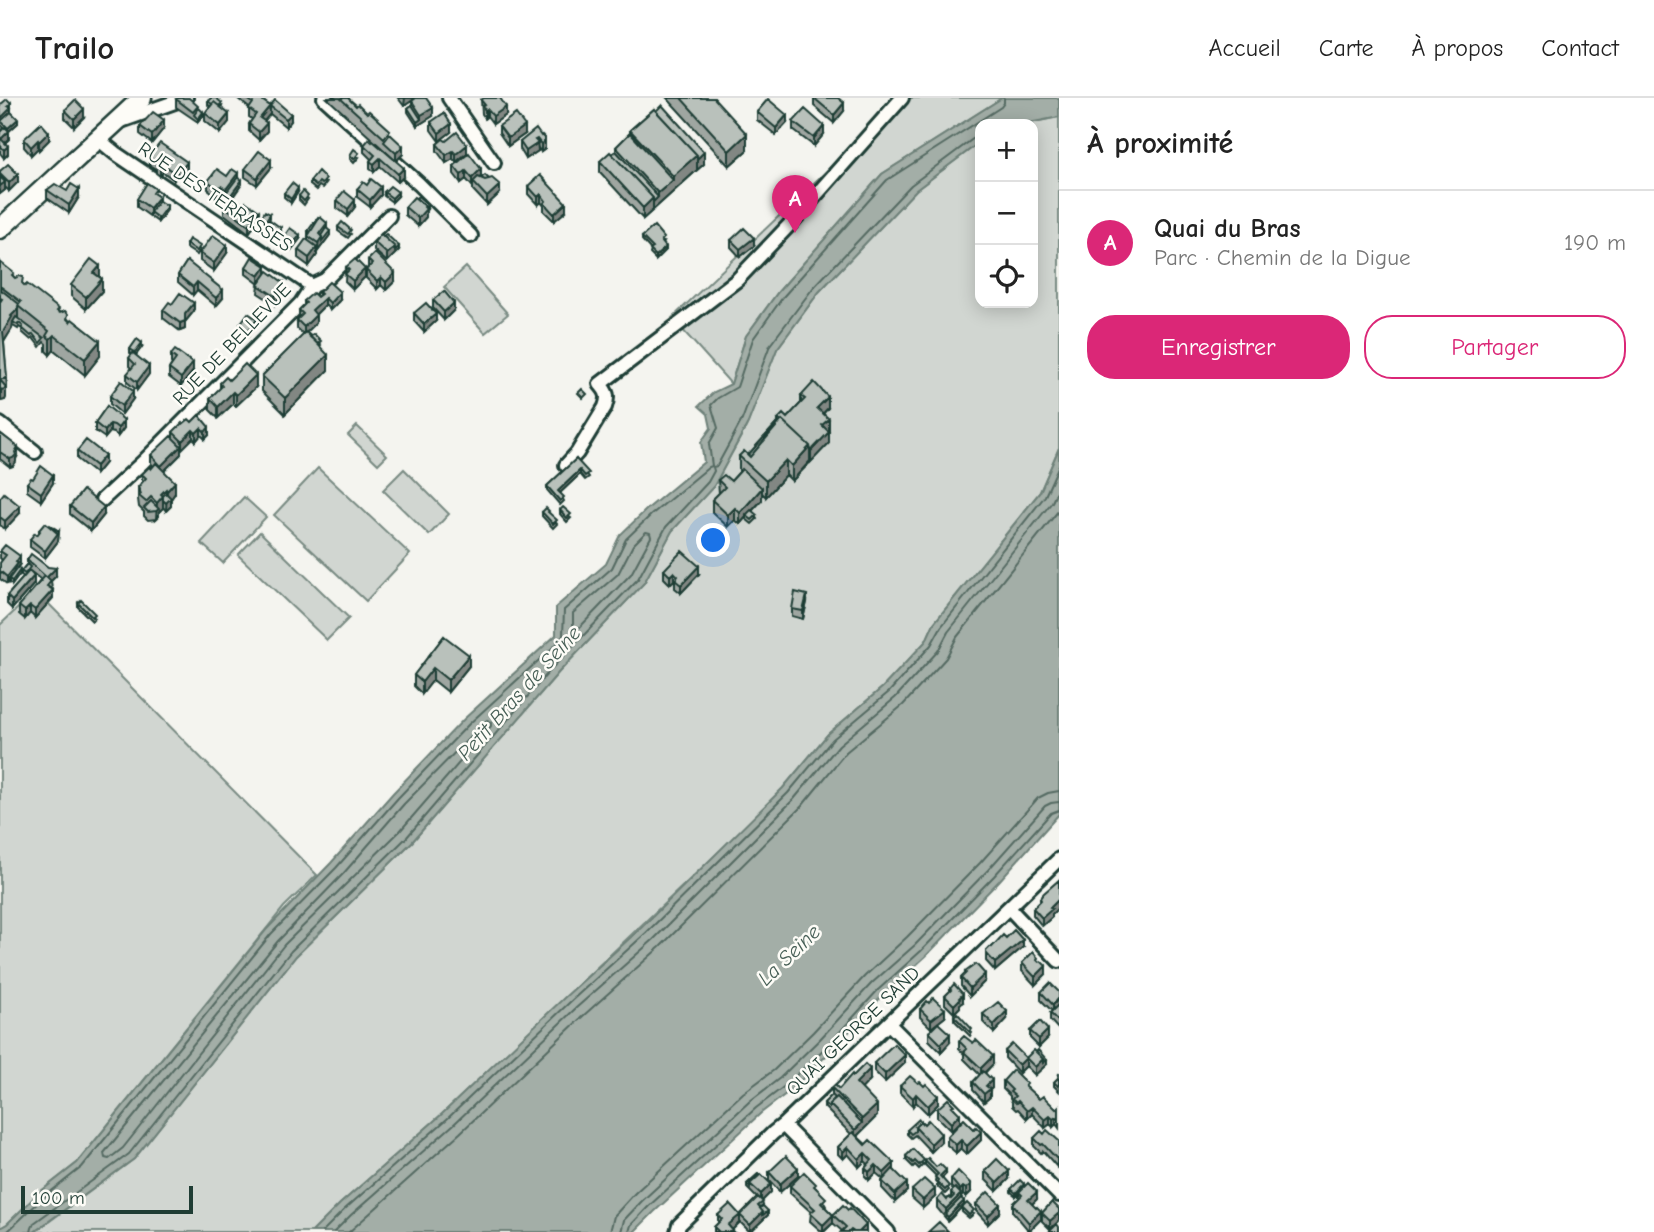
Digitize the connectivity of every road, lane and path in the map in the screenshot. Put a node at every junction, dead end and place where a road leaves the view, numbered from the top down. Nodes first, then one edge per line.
1 (145, 98) edge
2 (186, 98) edge
3 (324, 98) edge
4 (449, 98) edge
5 (902, 98) edge
6 (160, 107) junction
7 (114, 124) junction
8 (98, 139) junction
9 (494, 163) dead end
10 (389, 216) dead end
11 (0, 229) edge
12 (471, 236) dead end
13 (312, 286) junction
14 (0, 424) edge
15 (35, 452) dead end
16 (566, 465) edge
17 (102, 500) dead end
18 (1059, 859) edge
19 (1009, 908) junction
20 (1059, 961) edge
21 (889, 1024) junction
22 (783, 1125) junction
23 (1059, 1195) edge
24 (677, 1232) edge
25 (888, 1232) edge

1 - 6 street
1 - 7 main road
2 - 6 street
3 - 12 street
4 - 9 street
5 - 16 street
6 - 7 street
7 - 8 main road
8 - 11 main road
8 - 13 street, RUE DES TERRASSES
10 - 13 street, RUE DE BELLEVUE
13 - 17 street, RUE DE BELLEVUE
14 - 15 street
18 - 19 street, QUAI GEORGE SAND
19 - 20 street
19 - 21 street, QUAI GEORGE SAND
21 - 22 street, QUAI GEORGE SAND
21 - 23 street
22 - 24 street, QUAI GEORGE SAND
22 - 25 street

